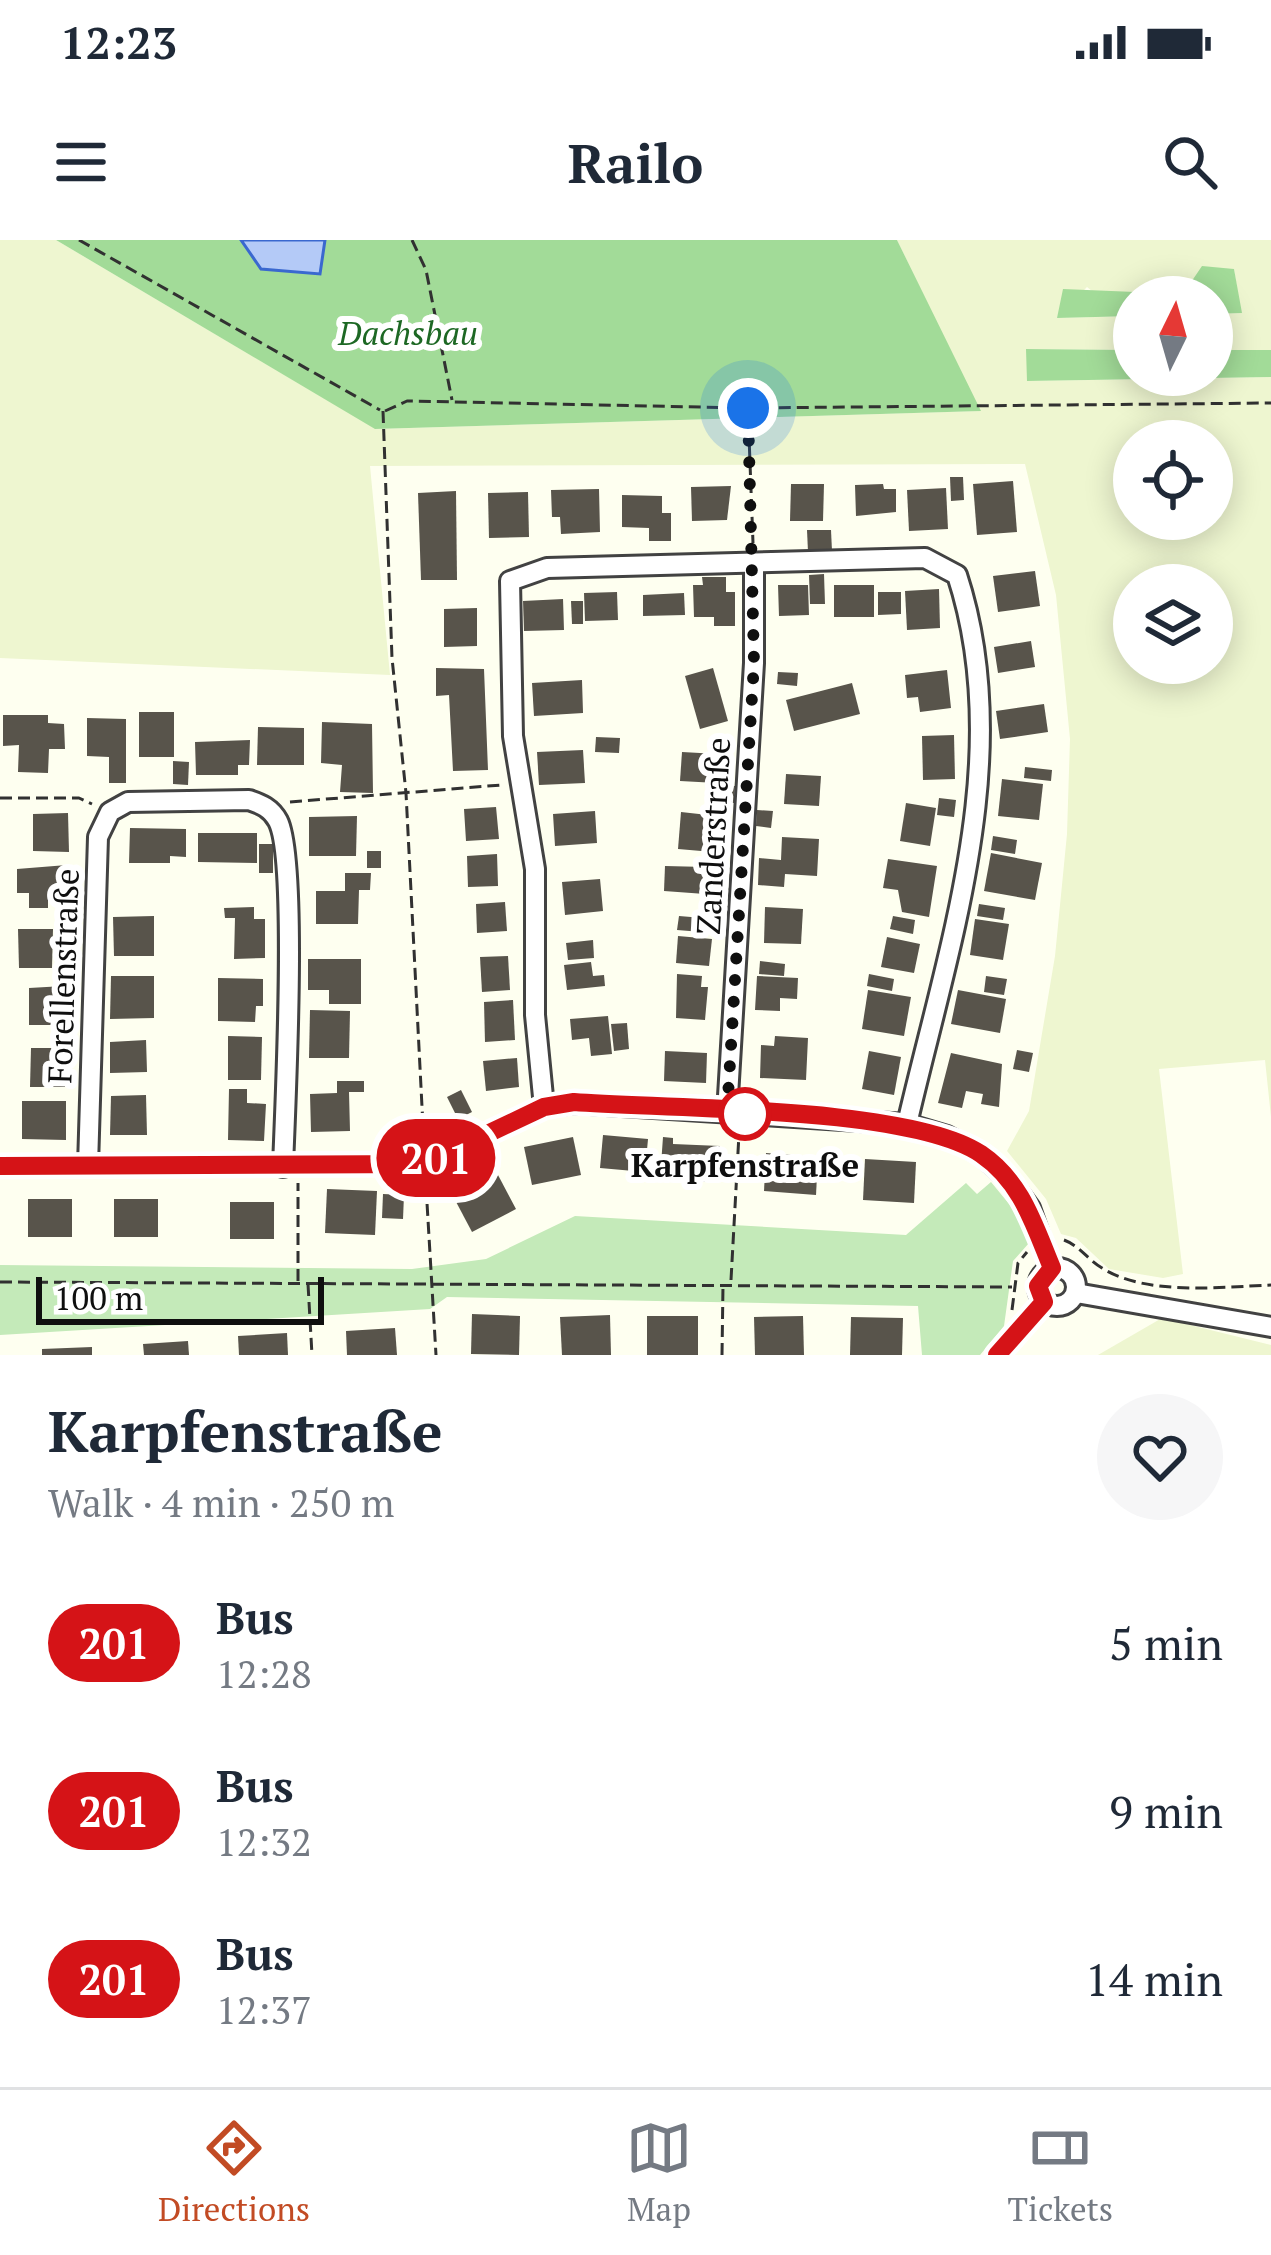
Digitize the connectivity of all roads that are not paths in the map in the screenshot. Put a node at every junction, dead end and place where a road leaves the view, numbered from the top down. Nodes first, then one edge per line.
1 (754, 563) junction
2 (544, 1107) junction
3 (734, 1113) junction
4 (908, 1124) junction
5 (0, 1166) edge
6 (88, 1166) junction
7 (291, 1167) junction
8 (1052, 1268) junction
9 (1076, 1293) junction
10 (1044, 1302) junction
11 (1271, 1327) edge
12 (998, 1355) edge

1 - 2 street
1 - 3 street, Zanderstraße
1 - 4 street
2 - 3 street
2 - 7 street
3 - 4 street
4 - 8 street
5 - 6 street
6 - 7 street
6 - 7 street, Forellenstraße
8 - 9 street
8 - 10 street
9 - 10 street
9 - 11 street
10 - 12 street

